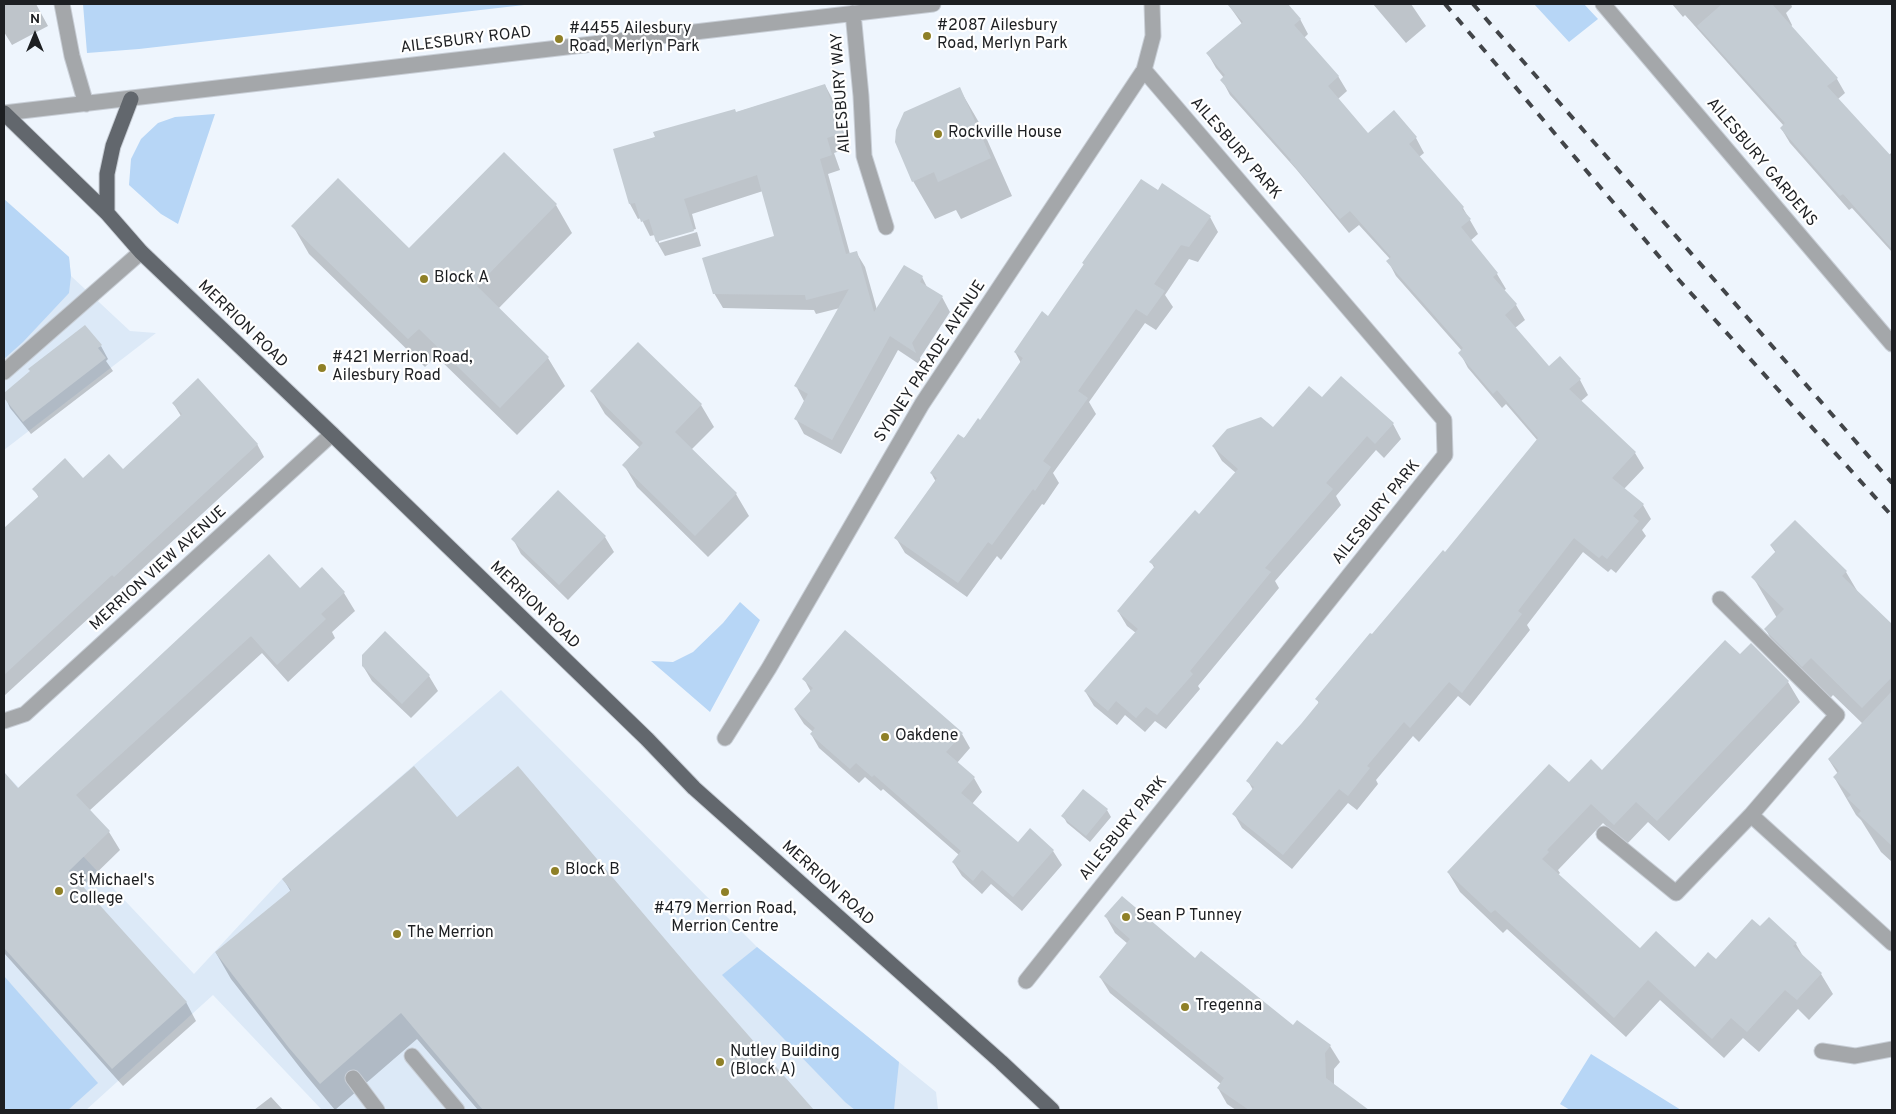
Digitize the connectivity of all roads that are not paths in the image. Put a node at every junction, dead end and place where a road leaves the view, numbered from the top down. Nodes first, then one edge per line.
1 (62, 4) edge
2 (933, 4) edge
3 (1152, 4) edge
4 (1603, 4) edge
5 (853, 13) junction
6 (1144, 70) junction
7 (131, 99) junction
8 (86, 104) junction
9 (4, 113) edge
10 (107, 213) junction
11 (886, 227) dead end
12 (141, 252) junction
13 (1892, 344) edge
14 (4, 372) edge
15 (332, 434) junction
16 (1720, 599) dead end
17 (4, 720) edge
18 (725, 738) dead end
19 (1750, 815) junction
20 (1604, 834) dead end
21 (1892, 943) edge
22 (1026, 980) dead end
23 (1892, 1049) edge
24 (1822, 1051) dead end
25 (412, 1056) dead end
26 (353, 1078) dead end
27 (377, 1110) edge
28 (457, 1110) edge
29 (1052, 1110) edge

1 - 8 street
2 - 5 street, AILESBURY ROAD
3 - 6 street, SYDNEY PARADE AVENUE
4 - 13 street, AILESBURY GARDENS
5 - 7 street, AILESBURY ROAD
5 - 11 street, AILESBURY WAY
6 - 18 street, SYDNEY PARADE AVENUE
6 - 22 street, AILESBURY PARK
7 - 8 street, AILESBURY ROAD
7 - 10 main road
8 - 9 street, AILESBURY ROAD
9 - 10 main road, MERRION ROAD
10 - 12 main road, MERRION ROAD
12 - 14 street
12 - 15 main road, MERRION ROAD
15 - 17 street, MERRION VIEW AVENUE
15 - 29 main road, MERRION ROAD
16 - 19 street
19 - 20 street
19 - 21 street
23 - 24 street
25 - 28 street
26 - 27 street

